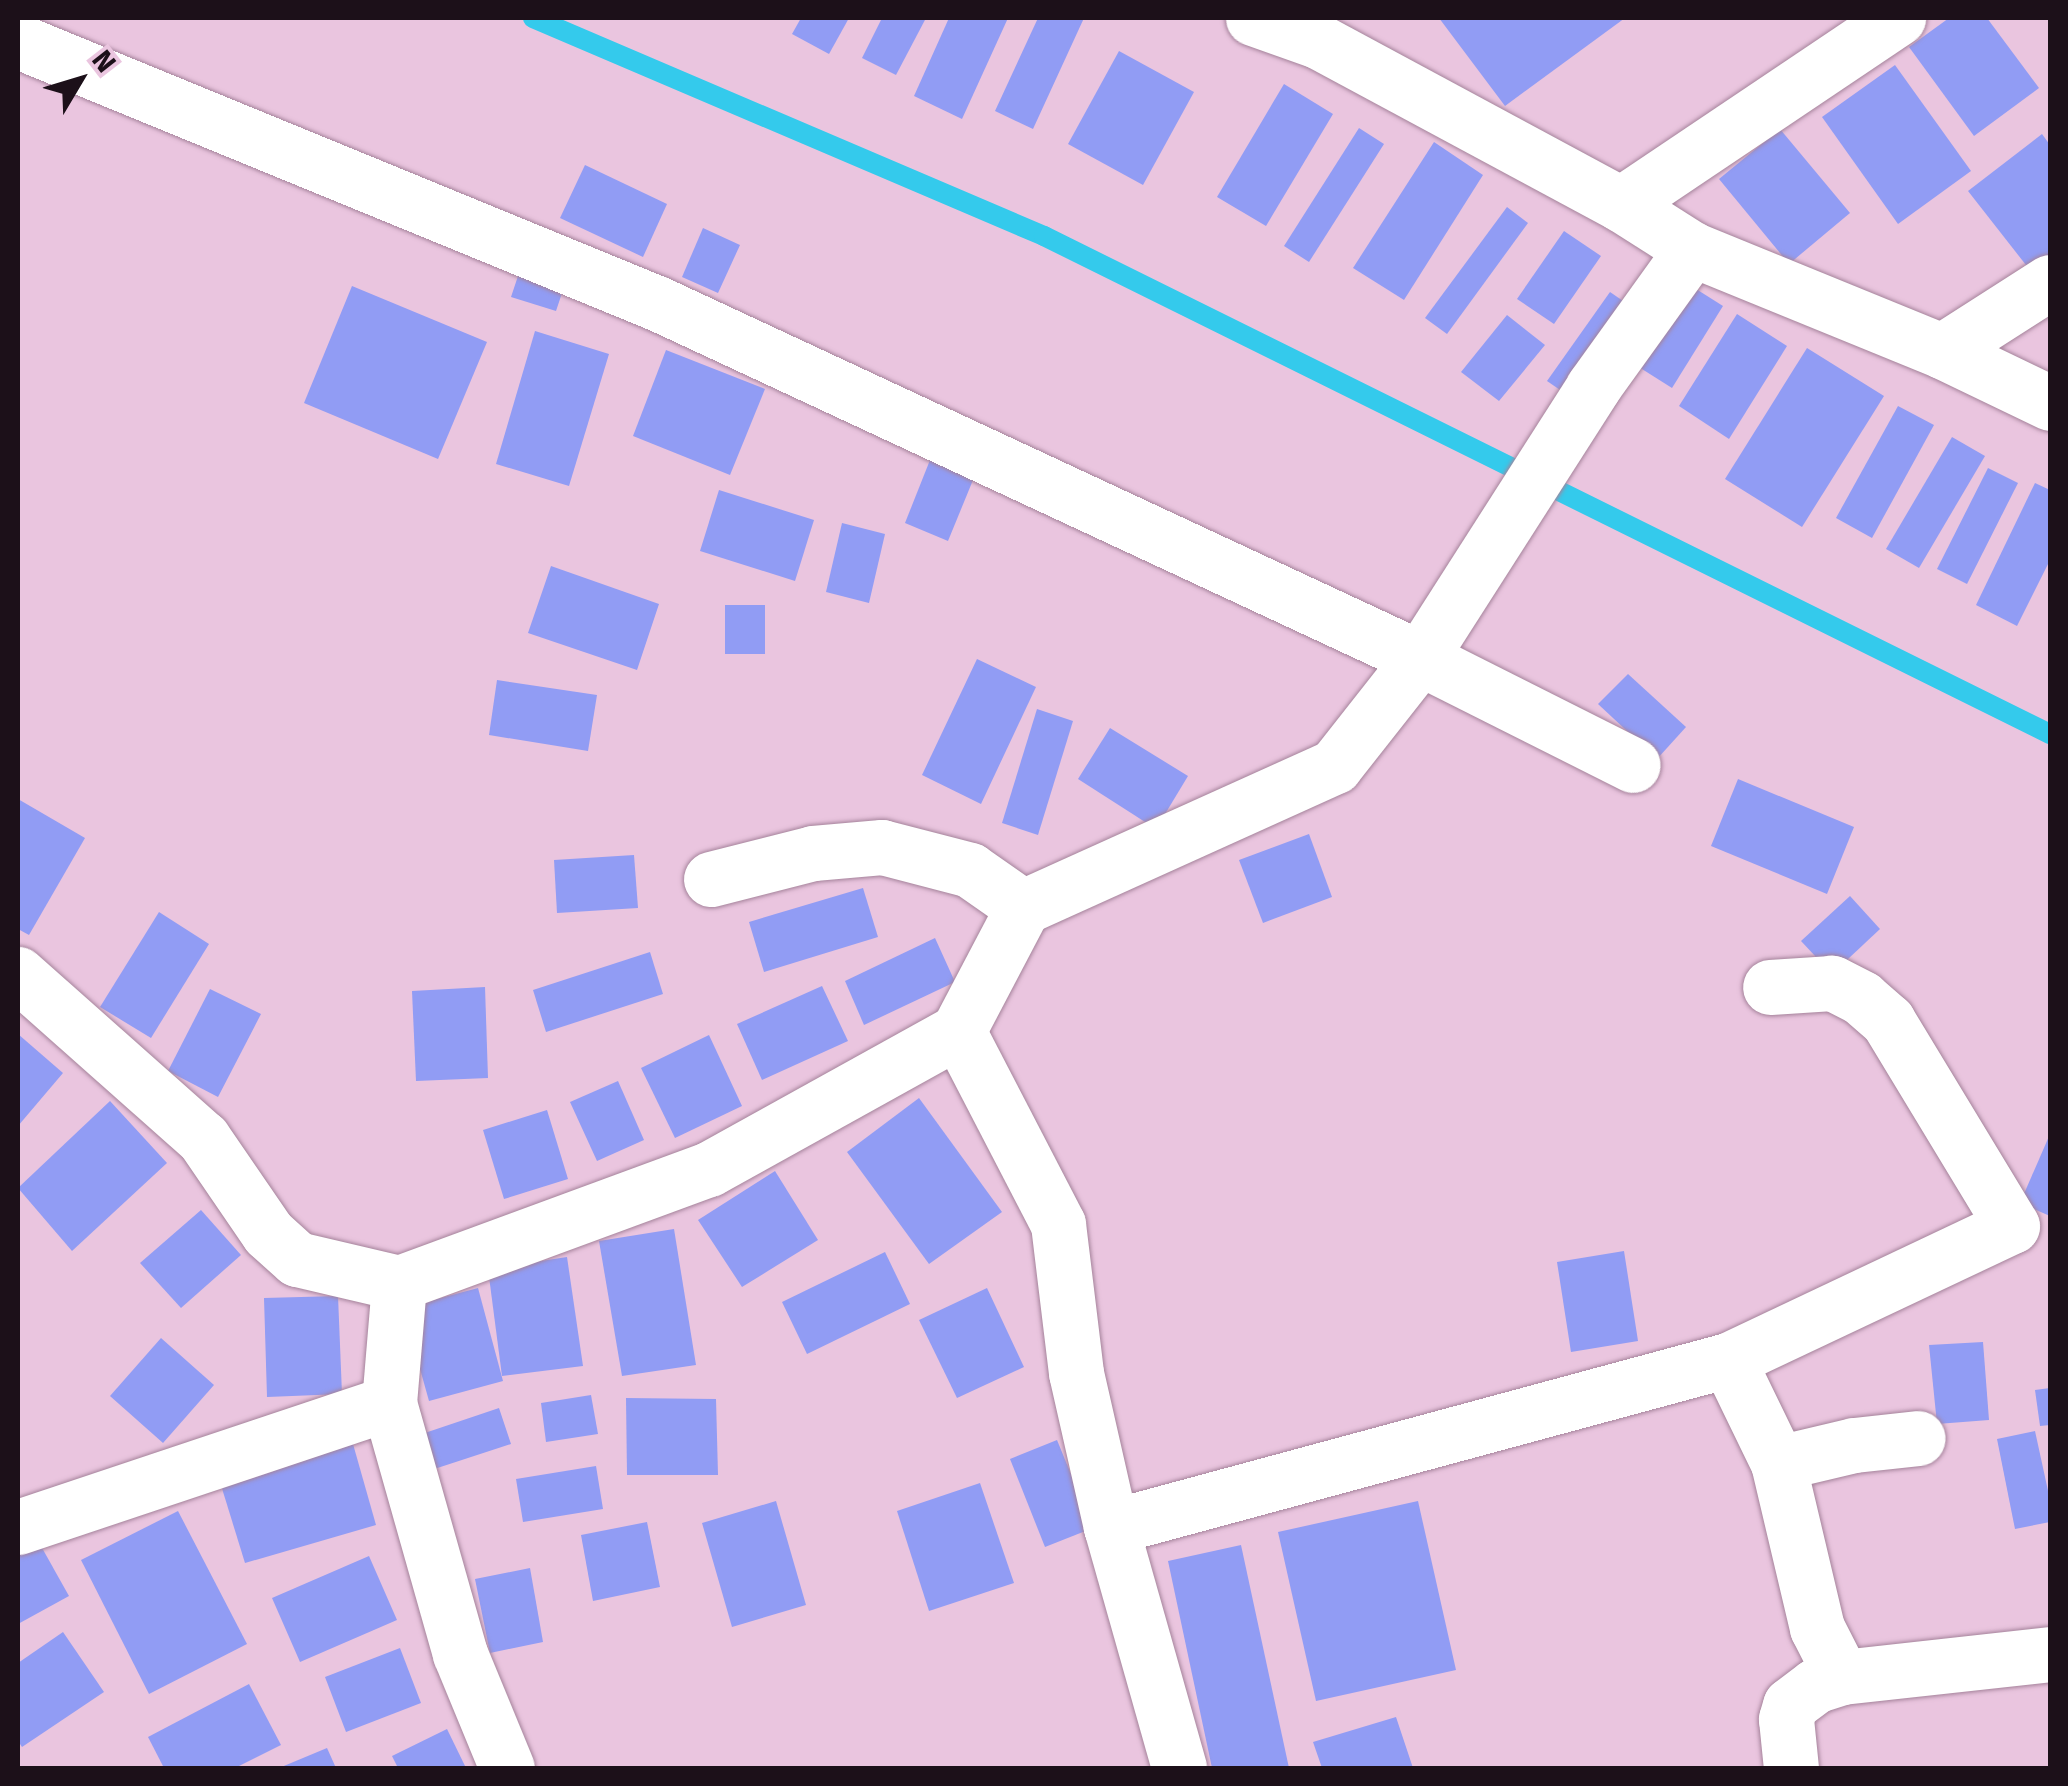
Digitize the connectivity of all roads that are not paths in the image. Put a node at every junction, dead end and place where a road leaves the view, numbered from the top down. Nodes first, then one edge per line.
1 (1254, 18) edge
2 (1898, 18) edge
3 (1324, 29) edge
4 (18, 41) edge
5 (1621, 204) junction
6 (1692, 249) junction
7 (2050, 282) edge
8 (1942, 351) junction
9 (2050, 403) edge
10 (1431, 642) junction
11 (1633, 765) dead end
12 (711, 880) dead end
13 (1023, 907) junction
14 (18, 974) edge
15 (1770, 987) dead end
16 (958, 1031) junction
17 (399, 1284) junction
18 (1728, 1360) junction
19 (389, 1403) junction
20 (1918, 1438) dead end
21 (1778, 1463) junction
22 (18, 1527) edge
23 (1111, 1528) junction
24 (2050, 1654) edge
25 (1842, 1677) junction
26 (507, 1768) edge
27 (1180, 1768) edge
28 (1791, 1768) edge

1 - 3 street
2 - 5 street
3 - 5 street
4 - 10 street
5 - 6 street
6 - 8 street
6 - 10 street
7 - 8 street
8 - 9 street
10 - 11 street
10 - 13 street
12 - 13 street
13 - 16 street
14 - 17 street
15 - 18 street
16 - 17 street
16 - 23 street
17 - 19 street
18 - 21 street
18 - 23 street
19 - 22 street
19 - 26 street
20 - 21 street
21 - 25 street
23 - 27 street
24 - 25 street
25 - 28 street

